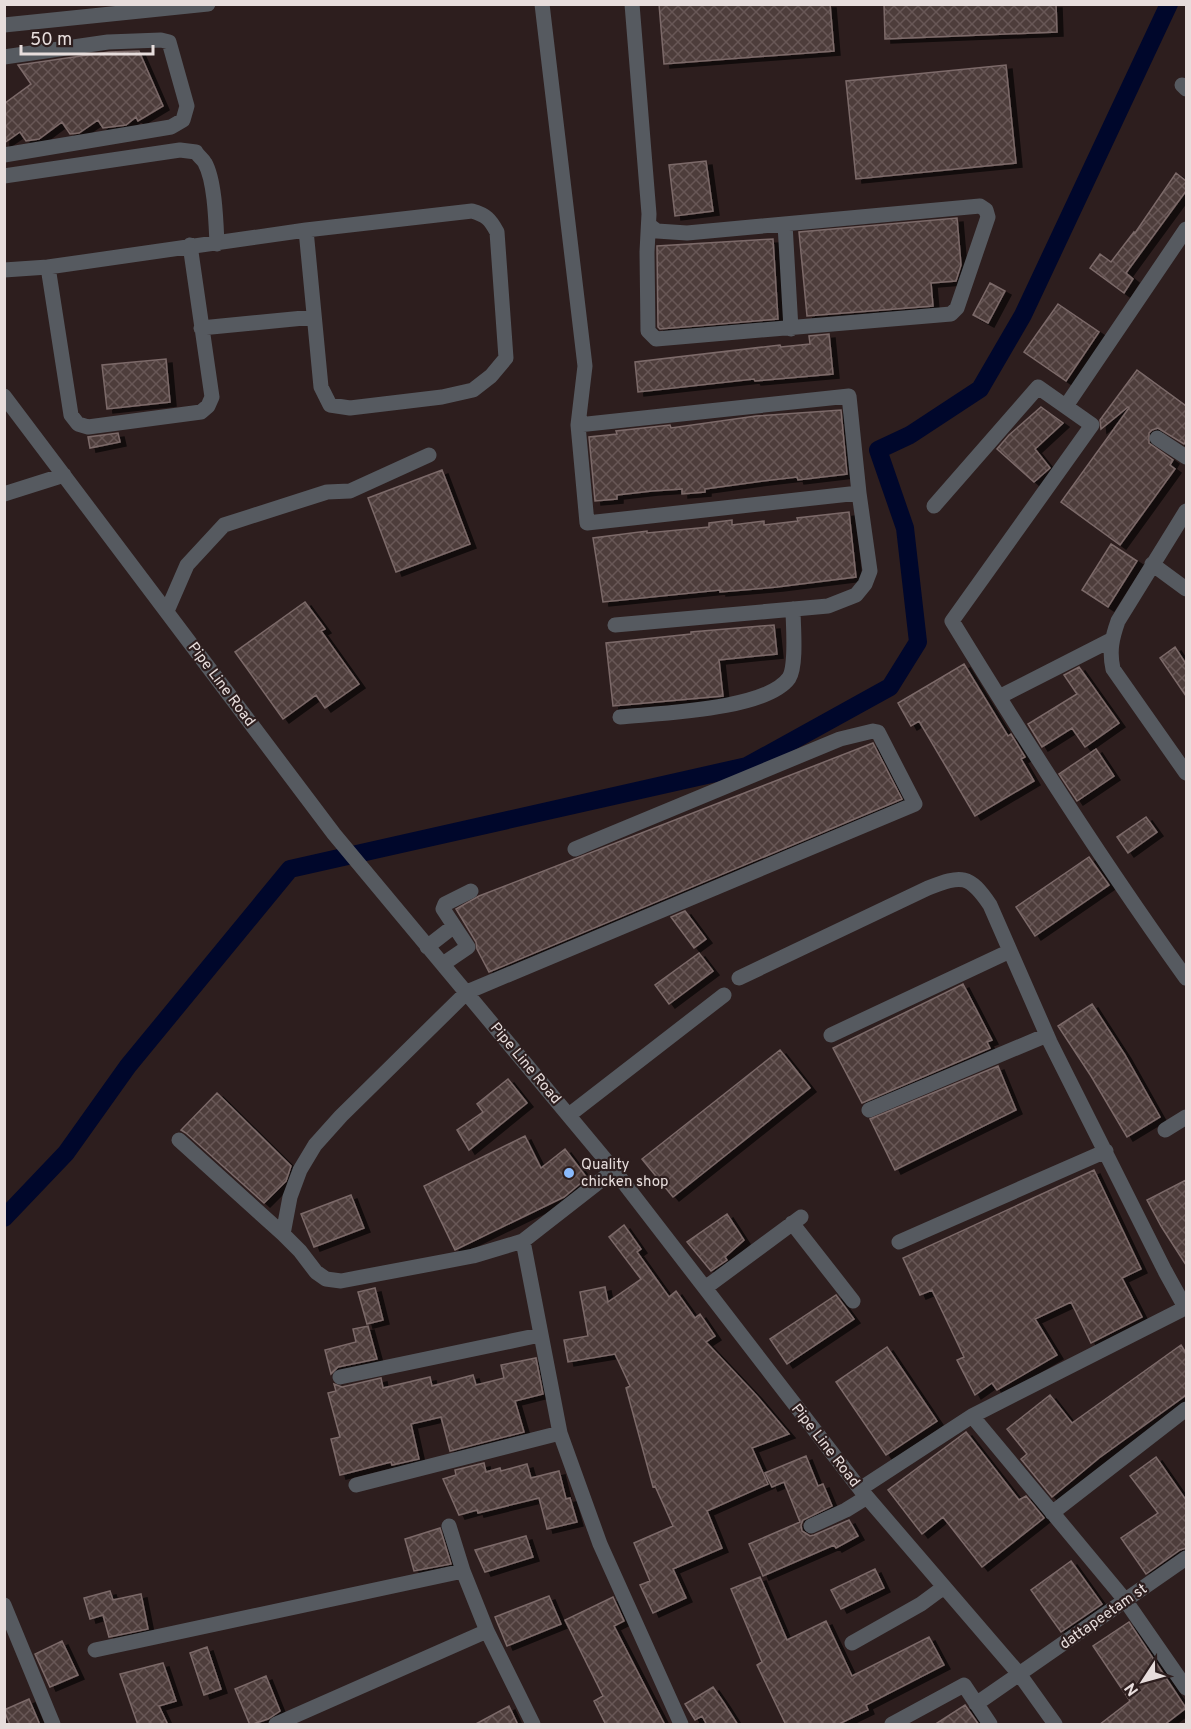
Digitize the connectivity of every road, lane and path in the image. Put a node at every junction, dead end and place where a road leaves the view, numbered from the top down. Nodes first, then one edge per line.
1 (208, 4) edge
2 (542, 4) edge
3 (632, 4) edge
4 (175, 6) edge
5 (106, 15) junction
6 (4, 25) edge
7 (108, 42) junction
8 (4, 57) edge
9 (4, 154) edge
10 (4, 176) edge
11 (785, 224) junction
12 (649, 225) junction
13 (306, 230) junction
14 (1186, 230) edge
15 (217, 244) junction
16 (190, 245) junction
17 (48, 267) junction
18 (4, 270) edge
19 (314, 316) junction
20 (201, 328) junction
21 (790, 329) junction
22 (4, 396) edge
23 (1066, 406) junction
24 (578, 425) junction
25 (1157, 438) dead end
26 (429, 455) dead end
27 (1186, 458) edge
28 (64, 475) junction
29 (859, 493) junction
30 (4, 494) edge
31 (934, 506) dead end
32 (1186, 511) edge
33 (1152, 564) junction
34 (1186, 589) edge
35 (793, 609) junction
36 (166, 611) junction
37 (615, 625) dead end
38 (1111, 640) junction
39 (999, 697) junction
40 (620, 717) dead end
41 (1186, 773) edge
42 (575, 849) dead end
43 (471, 891) dead end
44 (454, 926) junction
45 (427, 947) junction
46 (1010, 951) junction
47 (443, 964) junction
48 (739, 978) dead end
49 (1186, 978) edge
50 (467, 992) junction
51 (724, 994) dead end
52 (831, 1035) dead end
53 (1047, 1035) junction
54 (869, 1110) dead end
55 (568, 1115) junction
56 (1186, 1117) edge
57 (1165, 1130) dead end
58 (180, 1140) dead end
59 (1106, 1151) junction
60 (614, 1170) junction
61 (283, 1234) junction
62 (523, 1241) junction
63 (899, 1242) dead end
64 (705, 1288) junction
65 (853, 1301) dead end
66 (1186, 1309) edge
67 (540, 1335) junction
68 (340, 1377) dead end
69 (1186, 1409) edge
70 (972, 1416) junction
71 (560, 1433) junction
72 (356, 1485) dead end
73 (864, 1493) junction
74 (1052, 1513) junction
75 (449, 1526) dead end
76 (811, 1526) dead end
77 (1186, 1558) edge
78 (463, 1571) junction
79 (944, 1587) junction
80 (1125, 1600) junction
81 (4, 1605) edge
82 (487, 1631) junction
83 (852, 1643) dead end
84 (95, 1650) dead end
85 (1020, 1675) junction
86 (1186, 1688) edge
87 (976, 1704) junction
88 (53, 1725) edge
89 (276, 1725) edge
90 (533, 1725) edge
91 (681, 1725) edge
92 (892, 1725) edge
93 (990, 1725) edge
94 (1055, 1725) edge

1 - 4 street
2 - 24 street
3 - 12 street
4 - 5 street
5 - 6 street
5 - 7 street
7 - 8 street
7 - 9 street
10 - 15 street
11 - 12 street
11 - 21 street
11 - 21 street
12 - 21 street
13 - 15 street
13 - 19 street
13 - 19 street
14 - 23 street
15 - 16 street
16 - 17 street
16 - 20 street
17 - 18 street
17 - 20 street
19 - 20 street
22 - 28 street, Pipe Line Road
23 - 31 street
23 - 39 street
24 - 29 street
24 - 29 street
25 - 27 street
26 - 36 street
28 - 30 street
28 - 36 street, Pipe Line Road
29 - 35 street
32 - 33 street
33 - 34 street
33 - 38 street
35 - 37 street
35 - 40 street
36 - 45 street, Pipe Line Road
38 - 39 street
38 - 41 street
39 - 49 street
42 - 50 street
43 - 44 street
44 - 45 street
44 - 47 street
45 - 47 street, Pipe Line Road
46 - 48 street
46 - 52 street
46 - 53 street
47 - 50 street, Pipe Line Road
50 - 55 street, Pipe Line Road
50 - 61 street
51 - 55 street
53 - 54 street
53 - 59 street
55 - 60 street, Pipe Line Road
56 - 57 street
58 - 61 street
59 - 63 street
59 - 66 street
60 - 62 street
60 - 64 street, Pipe Line Road
61 - 62 street
62 - 67 street
64 - 65 street
64 - 73 street, Pipe Line Road
66 - 70 street
67 - 68 street
67 - 71 street
69 - 74 street
70 - 73 street
70 - 74 street
71 - 72 street
71 - 91 street
73 - 76 street
73 - 79 street, Pipe Line Road
74 - 80 street
75 - 78 street
77 - 80 street, dattapeetam st
78 - 82 street
78 - 84 street
79 - 83 street
79 - 85 street, Pipe Line Road
80 - 85 street, dattapeetam st
80 - 86 street
81 - 88 street
82 - 89 street
82 - 90 street
85 - 87 street, dattapeetam st
85 - 94 street, Pipe Line Road
87 - 92 street
87 - 93 street

